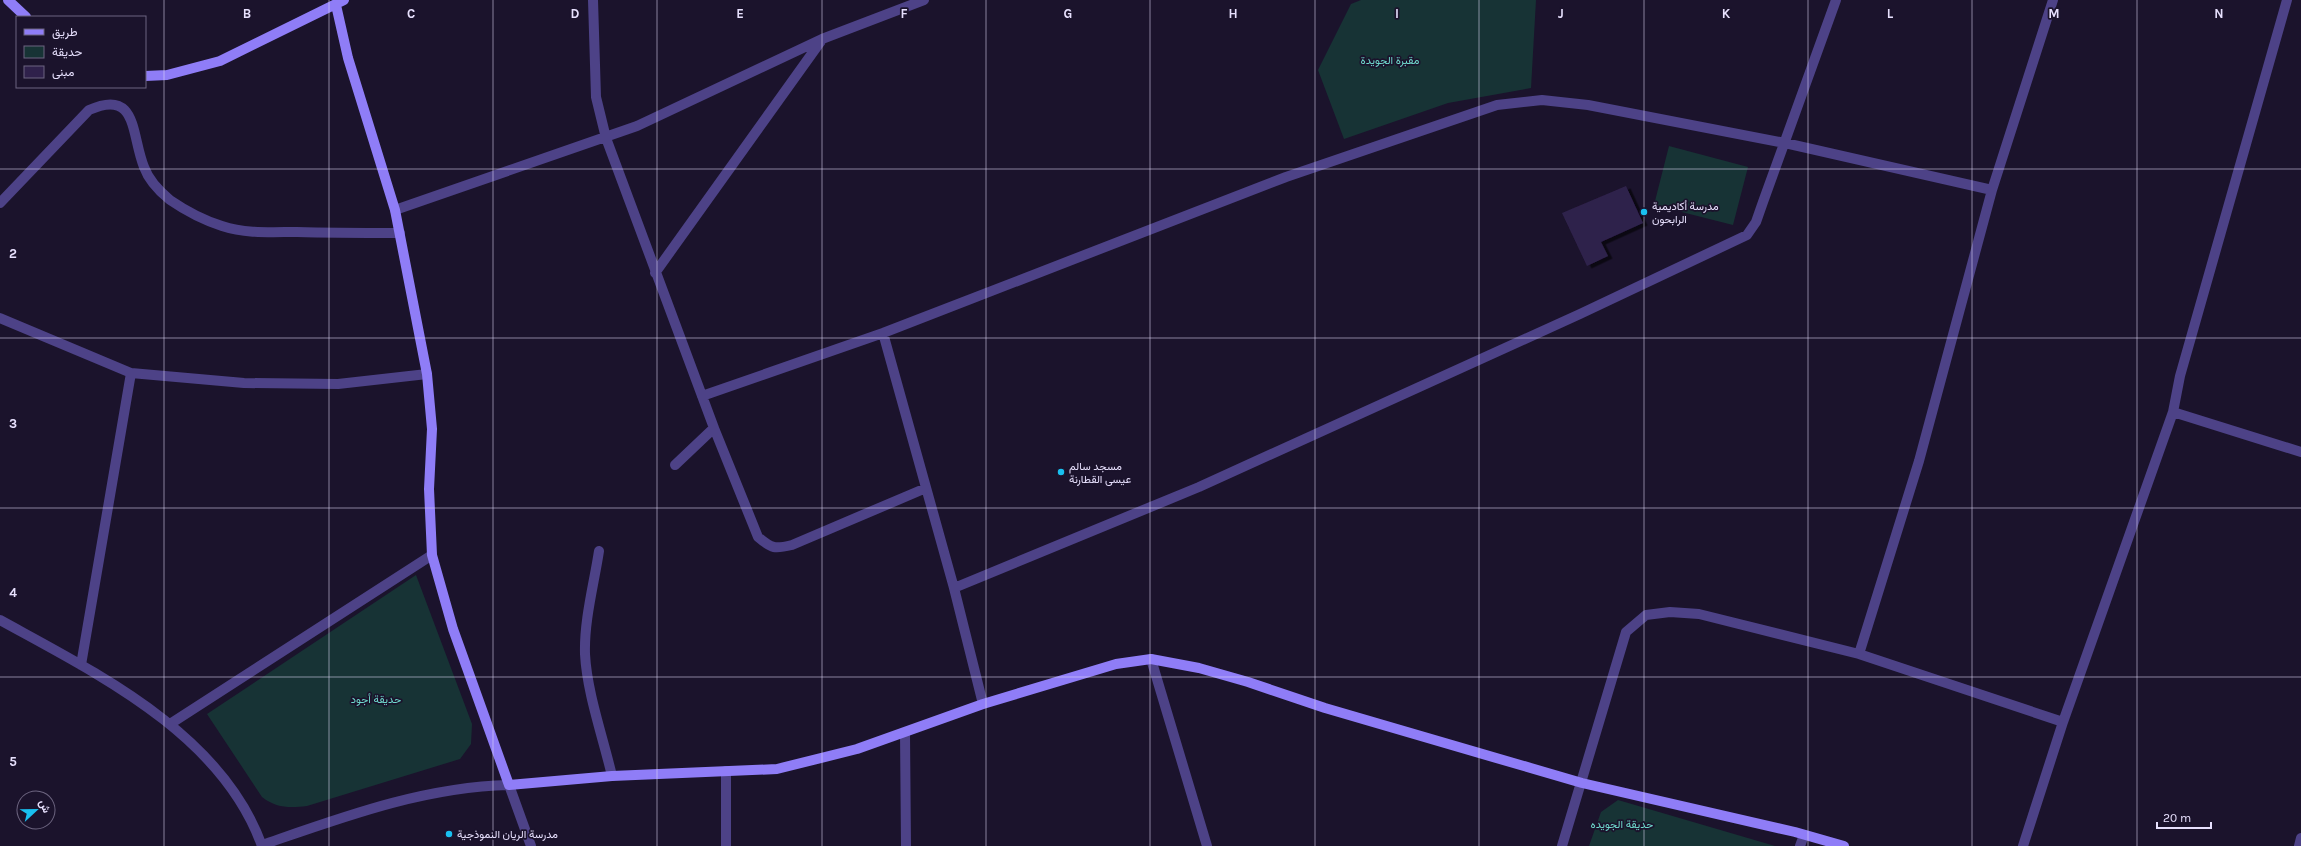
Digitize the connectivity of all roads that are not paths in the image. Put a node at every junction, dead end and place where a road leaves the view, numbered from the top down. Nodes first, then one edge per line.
1 (8, 0) edge
2 (593, 0) edge
3 (924, 0) edge
4 (1836, 0) edge
5 (2053, 0) edge
6 (2287, 0) edge
7 (340, 2) edge
8 (25, 16) edge
9 (822, 39) junction
10 (146, 76) edge
11 (606, 138) junction
12 (1785, 143) junction
13 (1992, 190) junction
14 (0, 203) edge
15 (395, 210) junction
16 (400, 234) junction
17 (655, 272) junction
18 (0, 318) edge
19 (883, 333) junction
20 (131, 373) junction
21 (427, 374) junction
22 (702, 396) junction
23 (2173, 412) junction
24 (714, 428) junction
25 (2301, 452) edge
26 (675, 465) dead end
27 (926, 488) junction
28 (599, 551) dead end
29 (432, 555) junction
30 (954, 588) junction
31 (0, 620) edge
32 (1859, 654) junction
33 (1151, 659) junction
34 (81, 665) junction
35 (983, 704) junction
36 (2063, 722) junction
37 (170, 724) junction
38 (904, 733) junction
39 (726, 771) junction
40 (612, 776) junction
41 (1582, 783) junction
42 (509, 785) junction
43 (1804, 835) junction
44 (2301, 838) edge
45 (262, 845) edge
46 (531, 846) edge
47 (726, 846) edge
48 (906, 846) edge
49 (1208, 846) edge
50 (1562, 846) edge
51 (1800, 846) edge
52 (1844, 846) edge
53 (2023, 846) edge
54 (2299, 846) edge

1 - 8 street
2 - 11 street
3 - 9 street
4 - 12 street
5 - 13 street
6 - 23 street
7 - 10 street
7 - 15 street
9 - 11 street
9 - 17 street
11 - 15 street
11 - 17 street
12 - 13 street
12 - 19 street
12 - 30 street
13 - 32 street
14 - 16 street
15 - 16 street
16 - 21 street
17 - 22 street
18 - 20 street
19 - 22 street
19 - 27 street
20 - 21 street
20 - 34 street
21 - 29 street
22 - 24 street
23 - 25 street
23 - 36 street
24 - 26 street
24 - 27 street
27 - 30 street
28 - 40 street
29 - 37 street
29 - 42 street
30 - 35 street
31 - 34 street
32 - 36 street
32 - 41 street
33 - 35 street
33 - 41 street
33 - 49 street
34 - 37 street
35 - 38 street
36 - 53 street
37 - 45 street
38 - 39 street
38 - 48 street
39 - 40 street
39 - 47 street
40 - 42 street
41 - 43 street
41 - 50 street
42 - 45 street
42 - 46 street
43 - 51 street
43 - 52 street
44 - 54 street

